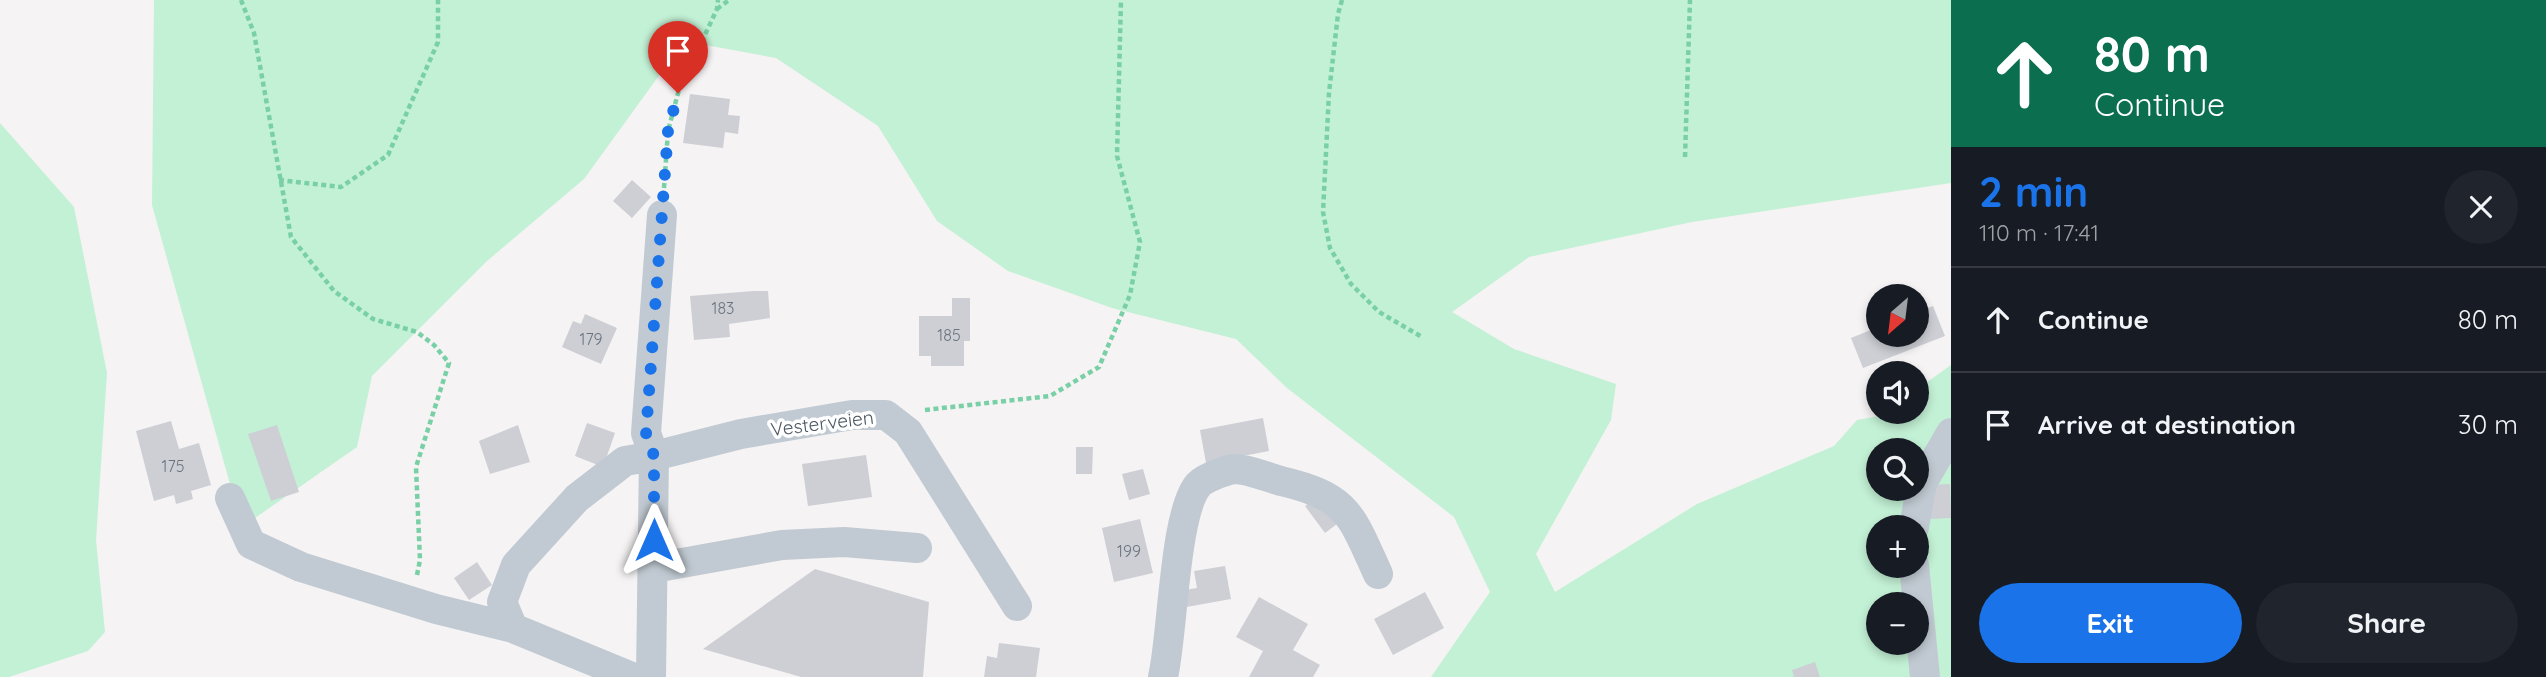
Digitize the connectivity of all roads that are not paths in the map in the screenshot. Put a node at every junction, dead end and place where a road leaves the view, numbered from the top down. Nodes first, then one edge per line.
1 (662, 215) road end
2 (1951, 433) edge
3 (654, 456) junction
4 (230, 498) dead end
5 (1916, 515) edge
6 (917, 548) dead end
7 (654, 568) junction
8 (1378, 574) dead end
9 (1915, 578) edge
10 (1017, 606) dead end
11 (513, 628) junction
12 (632, 677) edge
13 (651, 677) edge
14 (1163, 677) edge
15 (1925, 677) edge

1 - 3 street
2 - 5 street
3 - 7 street
3 - 10 street, Vesterveien
3 - 11 street, Vesterveien
4 - 11 street
6 - 7 street
7 - 13 street
8 - 14 street
9 - 15 street
11 - 12 street

